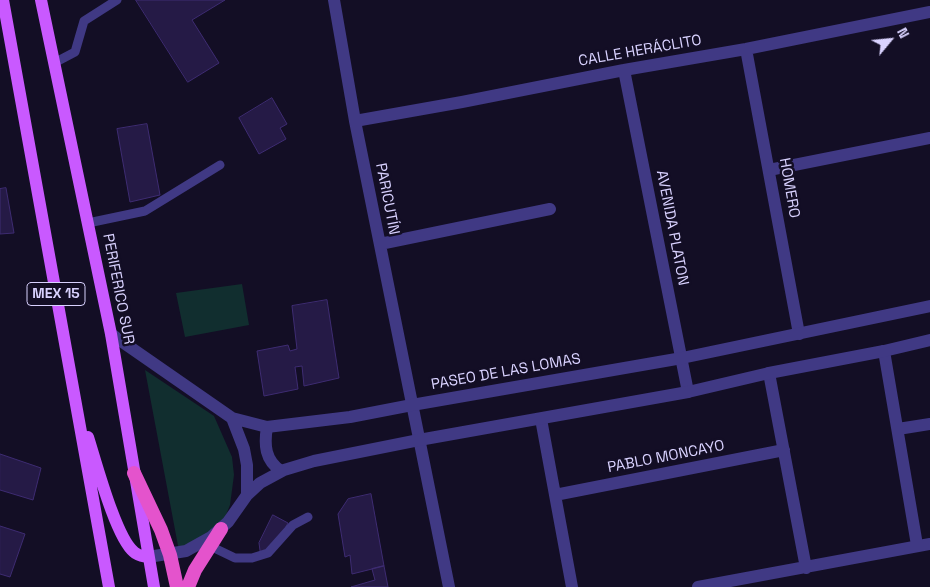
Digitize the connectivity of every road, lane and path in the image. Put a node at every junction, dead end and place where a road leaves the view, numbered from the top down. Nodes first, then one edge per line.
1 (3, 0) edge
2 (41, 0) edge
3 (117, 0) edge
4 (334, 0) edge
5 (930, 12) edge
6 (746, 49) junction
7 (54, 63) junction
8 (624, 70) junction
9 (355, 121) junction
10 (930, 138) edge
11 (220, 165) dead end
12 (769, 170) junction
13 (550, 210) dead end
14 (88, 223) junction
15 (380, 244) junction
16 (930, 306) edge
17 (111, 334) junction
18 (799, 334) junction
19 (930, 340) edge
20 (884, 351) junction
21 (682, 358) junction
22 (769, 373) junction
23 (72, 390) junction
24 (688, 392) junction
25 (412, 405) junction
26 (232, 418) junction
27 (540, 419) junction
28 (930, 424) edge
29 (267, 427) junction
30 (898, 429) junction
31 (418, 440) junction
32 (784, 450) junction
33 (281, 471) junction
34 (134, 473) junction
35 (555, 495) junction
36 (247, 496) junction
37 (308, 517) dead end
38 (221, 529) junction
39 (924, 544) edge
40 (210, 546) junction
41 (170, 555) junction
42 (148, 557) junction
43 (806, 568) junction
44 (109, 587) edge
45 (154, 587) edge
46 (177, 587) edge
47 (188, 587) edge
48 (449, 587) edge
49 (572, 587) edge
50 (698, 587) edge

1 - 23 main road, MEX 15
2 - 7 main road, PERIFERICO SUR / MEX 15
3 - 7 lane
4 - 9 street, PARICUTÍN
5 - 6 street, CALLE HERÁCLITO
6 - 8 street, CALLE HERÁCLITO
6 - 12 street, HOMERO
7 - 14 main road, PERIFERICO SUR / MEX 15
8 - 9 street, CALLE HERÁCLITO
8 - 21 street, AVENIDA PLATON
9 - 15 street, PARICUTÍN
10 - 12 street
11 - 14 lane
12 - 18 street, HOMERO
13 - 15 street
14 - 17 main road, PERIFERICO SUR / MEX 15
15 - 25 street, PARICUTÍN
16 - 18 street, PASEO DE LAS LOMAS
17 - 26 street, PASEO DE LAS LOMAS
17 - 34 main road, PERIFERICO SUR / MEX 15
18 - 21 street, PASEO DE LAS LOMAS
19 - 20 street
20 - 22 street
20 - 30 street
21 - 24 street, AVENIDA PLATON
21 - 25 street, PASEO DE LAS LOMAS
22 - 24 street
22 - 32 street
23 - 42 main road
23 - 44 main road, MEX 15
24 - 27 street
25 - 29 street, PASEO DE LAS LOMAS
25 - 31 street, PARICUTÍN
26 - 29 street, PASEO DE LAS LOMAS
26 - 36 street
27 - 31 street
27 - 35 street
28 - 30 street
29 - 33 street
30 - 39 street
31 - 33 street
31 - 48 street, PARICUTÍN
32 - 35 street, PABLO MONCAYO
32 - 43 street
33 - 36 street
34 - 41 highway
34 - 42 main road, PERIFERICO SUR / MEX 15
35 - 49 street
36 - 38 street
37 - 40 lane
38 - 40 highway
38 - 41 street
39 - 43 street
40 - 47 highway
41 - 42 street
41 - 46 highway
42 - 45 main road, PERIFERICO SUR / MEX 15
43 - 50 street

